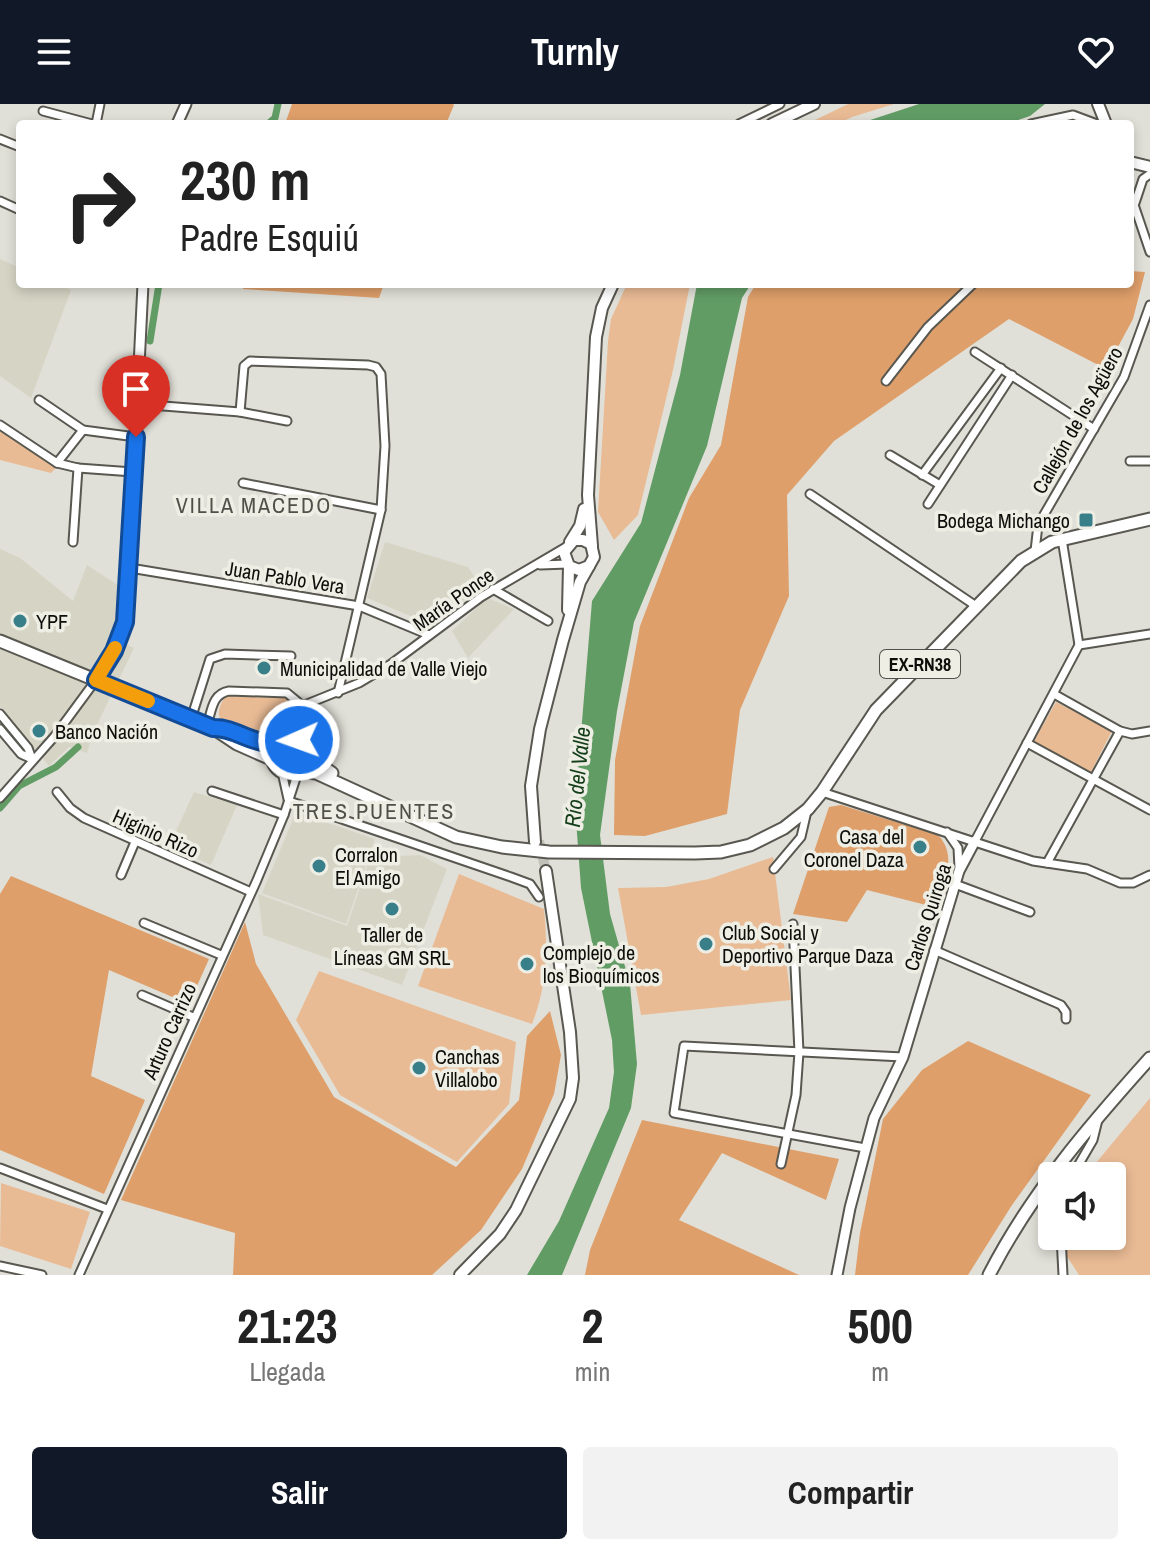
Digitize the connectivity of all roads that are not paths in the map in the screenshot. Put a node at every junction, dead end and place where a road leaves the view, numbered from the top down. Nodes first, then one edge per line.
1 (780, 104) edge
2 (814, 104) edge
3 (43, 111) dead end
4 (78, 120) edge
5 (747, 120) edge
6 (780, 120) edge
7 (1043, 120) edge
8 (1086, 120) edge
9 (1150, 174) edge
10 (1134, 205) joint
11 (1150, 252) edge
12 (143, 288) edge
13 (611, 288) edge
14 (969, 288) edge
15 (1150, 305) edge
16 (975, 352) dead end
17 (1001, 368) junction
18 (1012, 375) junction
19 (886, 381) dead end
20 (39, 400) dead end
21 (138, 404) junction
22 (240, 412) junction
23 (287, 421) dead end
24 (0, 425) edge
25 (1094, 429) junction
26 (83, 430) junction
27 (136, 437) junction
28 (890, 455) dead end
29 (1130, 461) dead end
30 (1150, 461) edge
31 (57, 463) junction
32 (78, 468) junction
33 (133, 472) junction
34 (922, 475) junction
35 (243, 483) dead end
36 (940, 485) junction
37 (810, 494) dead end
38 (588, 495) junction
39 (928, 504) dead end
40 (381, 510) junction
41 (1150, 519) edge
42 (1062, 539) junction
43 (73, 542) dead end
44 (568, 545) junction
45 (592, 546) junction
46 (1035, 551) junction
47 (538, 565) junction
48 (569, 565) junction
49 (589, 566) junction
50 (130, 568) junction
51 (493, 589) junction
52 (359, 606) junction
53 (976, 606) junction
54 (548, 621) dead end
55 (1150, 634) edge
56 (429, 635) junction
57 (564, 635) junction
58 (0, 641) edge
59 (1079, 645) junction
60 (291, 656) dead end
61 (96, 680) junction
62 (338, 693) junction
63 (1054, 694) junction
64 (304, 707) junction
65 (0, 714) edge
66 (191, 719) junction
67 (210, 726) junction
68 (0, 729) edge
69 (1120, 731) junction
70 (1150, 731) edge
71 (299, 740) junction
72 (278, 741) junction
73 (1027, 743) junction
74 (308, 756) junction
75 (32, 759) junction
76 (271, 759) junction
77 (282, 772) junction
78 (299, 772) junction
79 (1094, 778) junction
80 (212, 791) dead end
81 (57, 792) dead end
82 (822, 792) junction
83 (0, 798) edge
84 (289, 801) junction
85 (808, 809) junction
86 (1150, 810) edge
87 (284, 815) junction
88 (946, 831) junction
89 (537, 840) tunnel mouth
90 (975, 841) junction
91 (135, 842) junction
92 (481, 842) junction
93 (1047, 863) junction
94 (774, 869) dead end
95 (959, 871) junction
96 (544, 872) tunnel mouth
97 (121, 875) dead end
98 (1150, 875) edge
99 (955, 884) junction
100 (251, 892) junction
101 (539, 897) dead end
102 (1030, 912) dead end
103 (144, 923) dead end
104 (793, 924) dead end
105 (934, 950) junction
106 (221, 955) junction
107 (142, 995) dead end
108 (193, 1017) junction
109 (1066, 1019) dead end
110 (799, 1052) junction
111 (903, 1057) junction
112 (1150, 1058) edge
113 (1098, 1116) junction
114 (789, 1134) junction
115 (865, 1148) junction
116 (1080, 1162) edge
117 (781, 1164) dead end
118 (0, 1168) edge
119 (107, 1209) junction
120 (1062, 1250) edge
121 (0, 1266) edge
122 (42, 1275) edge
123 (79, 1275) edge
124 (460, 1275) edge
125 (837, 1275) edge
126 (989, 1275) edge
127 (1063, 1275) edge

1 - 5 street
2 - 6 main road
3 - 4 street
7 - 8 street
9 - 10 street
10 - 11 street
12 - 21 street
13 - 38 main road
14 - 19 street
15 - 25 street, Callejón de los Agüero
16 - 17 street
17 - 18 street
17 - 34 street
18 - 25 street
18 - 36 street
20 - 26 street
21 - 22 street
21 - 27 street
22 - 23 street
22 - 40 street
24 - 31 street
25 - 46 street, Callejón de los Agüero
26 - 27 street
26 - 31 street
27 - 33 street
28 - 34 street
29 - 30 street
31 - 32 street
32 - 33 street
32 - 43 street
33 - 50 street
34 - 36 street
35 - 40 street
36 - 39 street
37 - 53 street
38 - 44 main road
38 - 45 main road
40 - 52 street
41 - 42 main road, EX-RN38
42 - 46 main road, EX-RN38
42 - 59 street
44 - 45 main road
44 - 47 street, María Ponce
44 - 48 main road
45 - 49 main road
46 - 53 main road, EX-RN38
47 - 48 street, María Ponce
47 - 51 street, María Ponce
48 - 49 main road
48 - 57 main road
49 - 57 main road
50 - 52 street, Juan Pablo Vera
50 - 61 street
51 - 54 street
51 - 56 street, María Ponce
52 - 56 street, Juan Pablo Vera
52 - 62 street
53 - 82 main road, EX-RN38
55 - 59 street
56 - 62 street, María Ponce
57 - 89 main road
58 - 61 main road
59 - 63 street, Carlos Quiroga
60 - 66 street
61 - 66 main road
61 - 75 street
62 - 64 street, María Ponce
63 - 69 street
63 - 73 street, Carlos Quiroga
64 - 67 street
64 - 71 street
64 - 72 street
65 - 75 street
66 - 67 main road
67 - 72 main road
67 - 76 main road
68 - 75 street
69 - 70 street
69 - 79 street
71 - 72 main road
71 - 74 main road, EX-RN38
72 - 76 main road
73 - 79 street
73 - 90 street, Carlos Quiroga
74 - 78 main road
74 - 92 main road, EX-RN38
75 - 83 street
76 - 77 main road
77 - 78 main road, EX-RN38
77 - 84 street
78 - 84 street, Arturo Carrizo
78 - 92 main road, EX-RN38
79 - 86 street
79 - 93 street
80 - 87 street
81 - 91 street, Higinio Rizo
82 - 85 main road, EX-RN38
82 - 88 street
84 - 87 street, Arturo Carrizo
84 - 101 street
85 - 92 main road, EX-RN38
85 - 94 street
87 - 100 street, Arturo Carrizo
88 - 90 street
88 - 95 street
90 - 93 street
90 - 95 street, Carlos Quiroga
91 - 97 street
91 - 100 street, Higinio Rizo
93 - 98 street
95 - 99 street, Carlos Quiroga
96 - 124 main road
99 - 102 street
99 - 105 street, Carlos Quiroga
100 - 106 street, Arturo Carrizo
103 - 106 street
104 - 110 street
105 - 109 street
105 - 111 street, Carlos Quiroga
106 - 108 street, Arturo Carrizo
107 - 108 street
108 - 119 street, Arturo Carrizo
110 - 111 street
110 - 114 street
110 - 114 street
111 - 115 street, Carlos Quiroga
112 - 113 main road
113 - 116 street
113 - 126 main road
114 - 115 street
114 - 117 street
115 - 125 street, Carlos Quiroga
118 - 119 street
119 - 123 street, Arturo Carrizo
120 - 127 street
121 - 122 street

